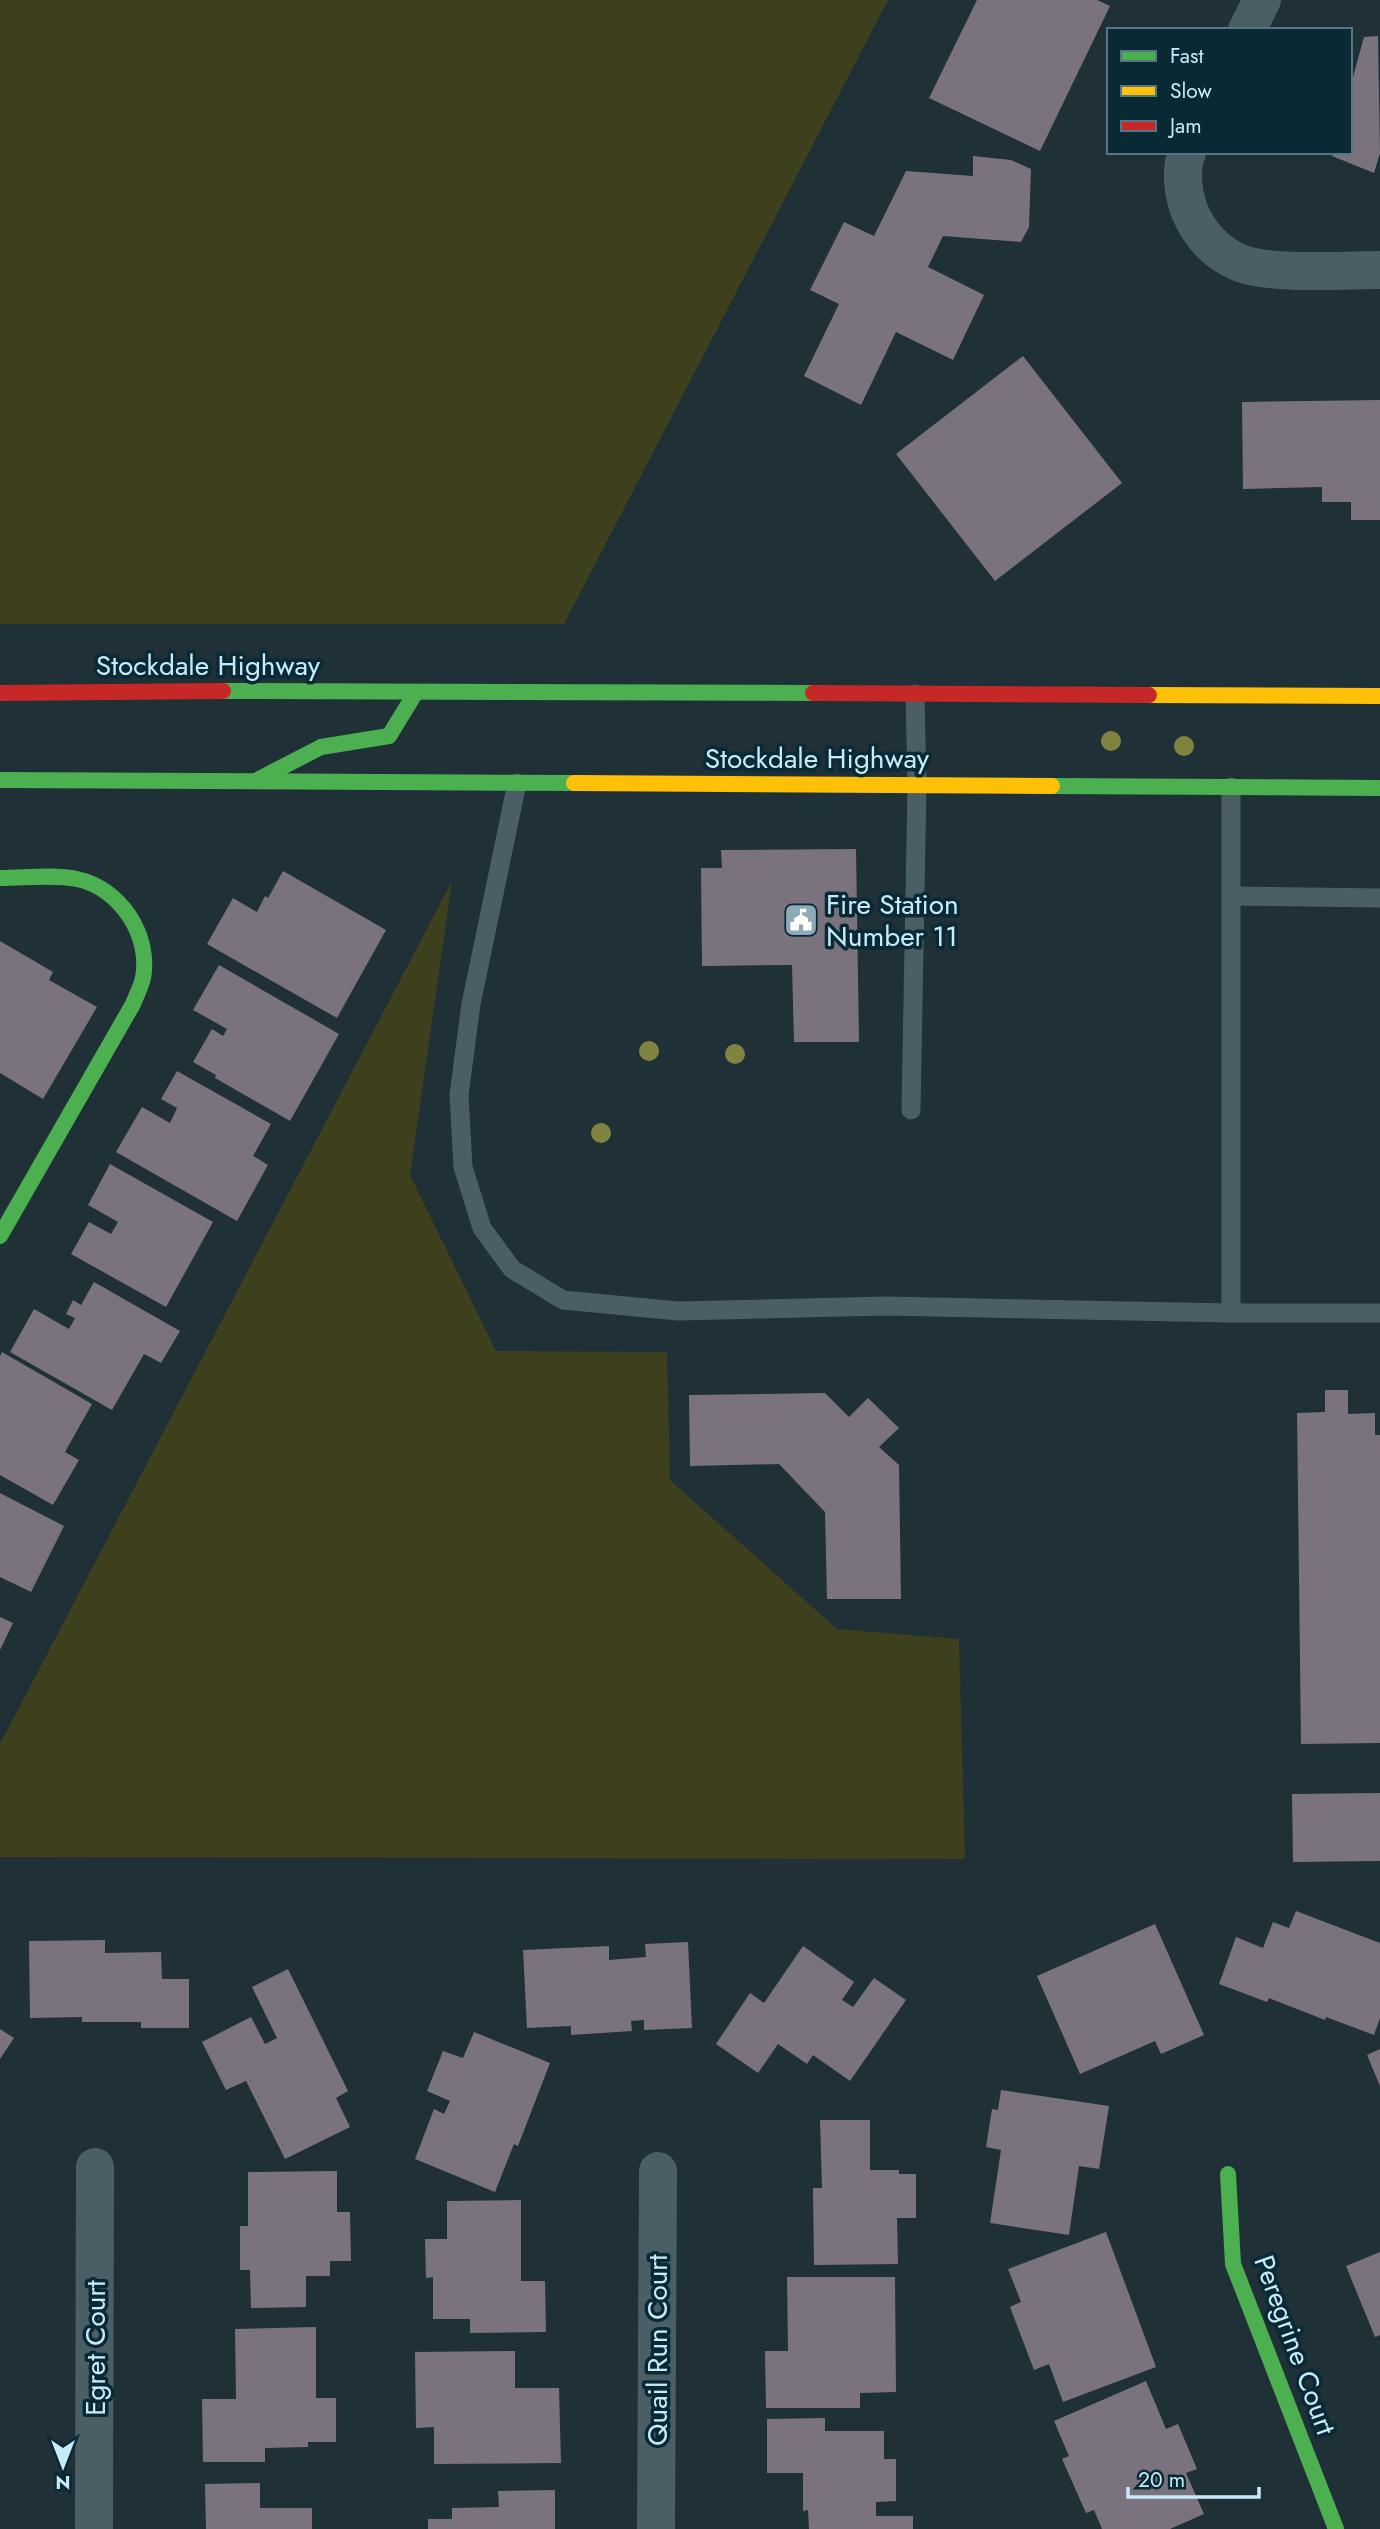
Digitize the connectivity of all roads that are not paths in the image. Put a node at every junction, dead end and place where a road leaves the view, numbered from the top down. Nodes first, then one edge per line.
1 (1262, 0) edge
2 (1248, 28) edge
3 (1186, 154) edge
4 (1380, 270) edge
5 (416, 692) junction
6 (0, 693) edge
7 (915, 694) junction
8 (1380, 696) edge
9 (0, 780) edge
10 (254, 782) junction
11 (517, 783) junction
12 (917, 785) junction
13 (1231, 788) junction
14 (1380, 788) edge
15 (0, 878) edge
16 (1231, 896) junction
17 (1380, 898) edge
18 (911, 1110) dead end
19 (0, 1237) edge
20 (1231, 1313) junction
21 (1380, 1313) edge
22 (96, 2167) dead end
23 (658, 2171) dead end
24 (1228, 2174) dead end
25 (94, 2529) edge
26 (656, 2529) edge
27 (1336, 2529) edge

1 - 2 street
3 - 4 street
5 - 6 main road, Stockdale Highway
5 - 7 main road, Stockdale Highway
5 - 10 main road, Stockdale Highway
7 - 8 main road, Stockdale Highway
7 - 12 lane
9 - 10 main road, Stockdale Highway
10 - 11 main road, Stockdale Highway
11 - 12 main road, Stockdale Highway
11 - 20 lane
12 - 13 main road, Stockdale Highway
12 - 18 lane
13 - 14 main road, Stockdale Highway
13 - 16 lane
15 - 19 main road
16 - 17 lane
16 - 20 lane
20 - 21 lane
22 - 25 street, Egret Court
23 - 26 street, Quail Run Court
24 - 27 main road, Peregrine Court

